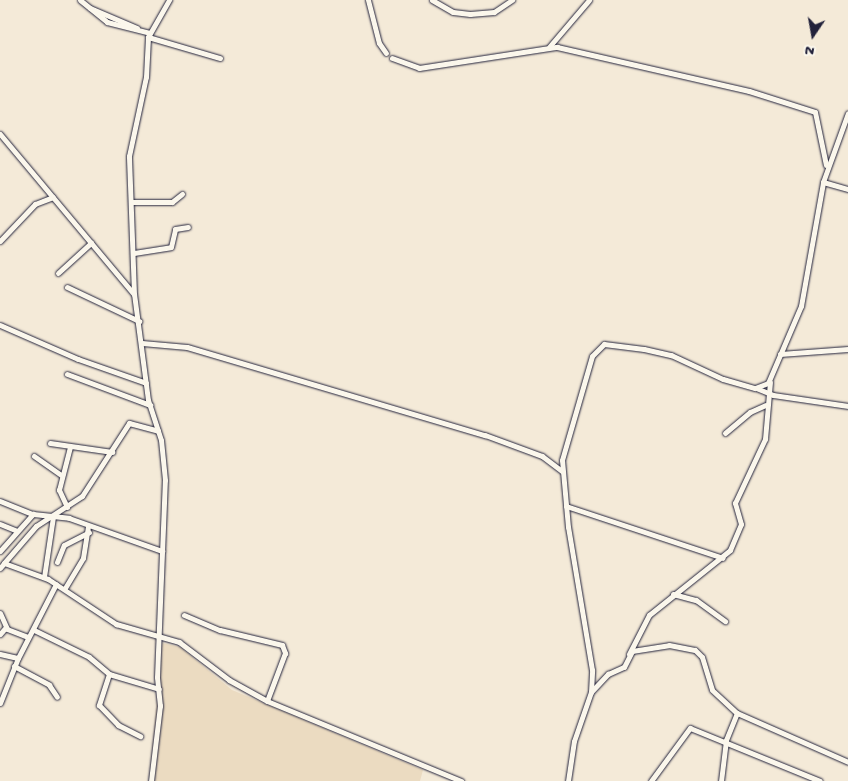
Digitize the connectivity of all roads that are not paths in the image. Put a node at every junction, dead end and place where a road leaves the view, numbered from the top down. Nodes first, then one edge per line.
1 (80, 0) edge
2 (169, 0) edge
3 (368, 0) edge
4 (432, 0) edge
5 (512, 0) edge
6 (589, 0) edge
7 (150, 35) junction
8 (549, 47) junction
9 (386, 53) dead end
10 (220, 58) dead end
11 (392, 58) dead end
12 (848, 113) edge
13 (0, 134) edge
14 (8, 144) junction
15 (0, 145) edge
16 (827, 168) junction
17 (823, 182) junction
18 (848, 189) edge
19 (182, 194) dead end
20 (53, 197) junction
21 (131, 202) junction
22 (188, 227) dead end
23 (0, 241) edge
24 (91, 243) junction
25 (134, 253) junction
26 (58, 273) dead end
27 (67, 287) dead end
28 (134, 294) junction
29 (139, 321) junction
30 (0, 325) edge
31 (142, 343) junction
32 (848, 349) edge
33 (780, 354) junction
34 (67, 374) dead end
35 (771, 379) junction
36 (146, 383) junction
37 (755, 388) junction
38 (766, 393) junction
39 (150, 405) junction
40 (766, 405) junction
41 (848, 406) edge
42 (158, 431) junction
43 (725, 433) dead end
44 (50, 443) dead end
45 (70, 447) junction
46 (112, 452) junction
47 (34, 456) dead end
48 (563, 472) junction
49 (61, 475) junction
50 (0, 502) edge
51 (566, 506) junction
52 (67, 507) junction
53 (33, 514) junction
54 (50, 517) junction
55 (0, 524) edge
56 (90, 527) junction
57 (17, 531) junction
58 (88, 533) junction
59 (0, 551) edge
60 (162, 551) junction
61 (723, 558) junction
62 (57, 562) dead end
63 (4, 563) junction
64 (0, 568) edge
65 (44, 577) junction
66 (56, 584) junction
67 (65, 588) junction
68 (673, 594) junction
69 (0, 613) edge
70 (184, 614) dead end
71 (725, 621) dead end
72 (6, 627) junction
73 (34, 630) junction
74 (0, 634) edge
75 (158, 635) junction
76 (28, 637) junction
77 (0, 654) edge
78 (630, 654) junction
79 (18, 658) junction
80 (14, 666) junction
81 (109, 674) junction
82 (159, 689) junction
83 (591, 692) junction
84 (57, 697) dead end
85 (267, 701) junction
86 (0, 703) edge
87 (737, 713) junction
88 (140, 736) dead end
89 (726, 740) junction
90 (848, 762) edge
91 (151, 781) edge
92 (461, 781) edge
93 (568, 781) edge
94 (651, 781) edge
95 (721, 781) edge
96 (820, 781) edge

1 - 7 street
2 - 7 street
3 - 9 street
4 - 5 street
6 - 8 street
7 - 10 street
7 - 21 street
8 - 11 street
8 - 16 street
12 - 16 street
13 - 14 street
14 - 15 street
14 - 20 street
16 - 17 street
17 - 18 street
17 - 33 street
19 - 21 street
20 - 23 street
20 - 24 street
21 - 25 street
22 - 25 street
24 - 26 street
24 - 28 street
25 - 28 street
27 - 29 street
28 - 29 street
29 - 31 street
30 - 36 street
31 - 36 street
31 - 48 street
32 - 33 street
33 - 35 street
34 - 39 street
35 - 37 street
35 - 38 street
36 - 39 street
37 - 38 street
37 - 48 street
38 - 40 street
38 - 41 street
39 - 42 street
40 - 43 street
40 - 61 street
42 - 46 street
42 - 60 street
44 - 45 street
45 - 46 street
45 - 49 street
46 - 52 street
47 - 49 street
48 - 51 street
49 - 52 street
50 - 53 street
51 - 61 street
51 - 83 street
52 - 54 street
53 - 54 street
53 - 57 street
54 - 56 street
54 - 63 street
54 - 65 street
55 - 57 street
56 - 58 street
56 - 60 street
57 - 59 street
58 - 62 street
58 - 67 street
60 - 75 street
61 - 68 street
63 - 64 street
63 - 65 street
65 - 66 street
66 - 67 street
66 - 73 street
67 - 75 street
68 - 71 street
68 - 78 street
69 - 72 street
70 - 85 street
72 - 74 street
72 - 76 street
73 - 76 street
73 - 81 street
75 - 82 street
75 - 85 street
76 - 79 street
77 - 79 street
78 - 83 street
78 - 87 street
79 - 80 street
80 - 84 street
80 - 86 street
81 - 82 street
81 - 88 street
82 - 91 street
83 - 93 street
85 - 92 street
87 - 89 street
87 - 90 street
89 - 94 street
89 - 95 street
89 - 96 street

